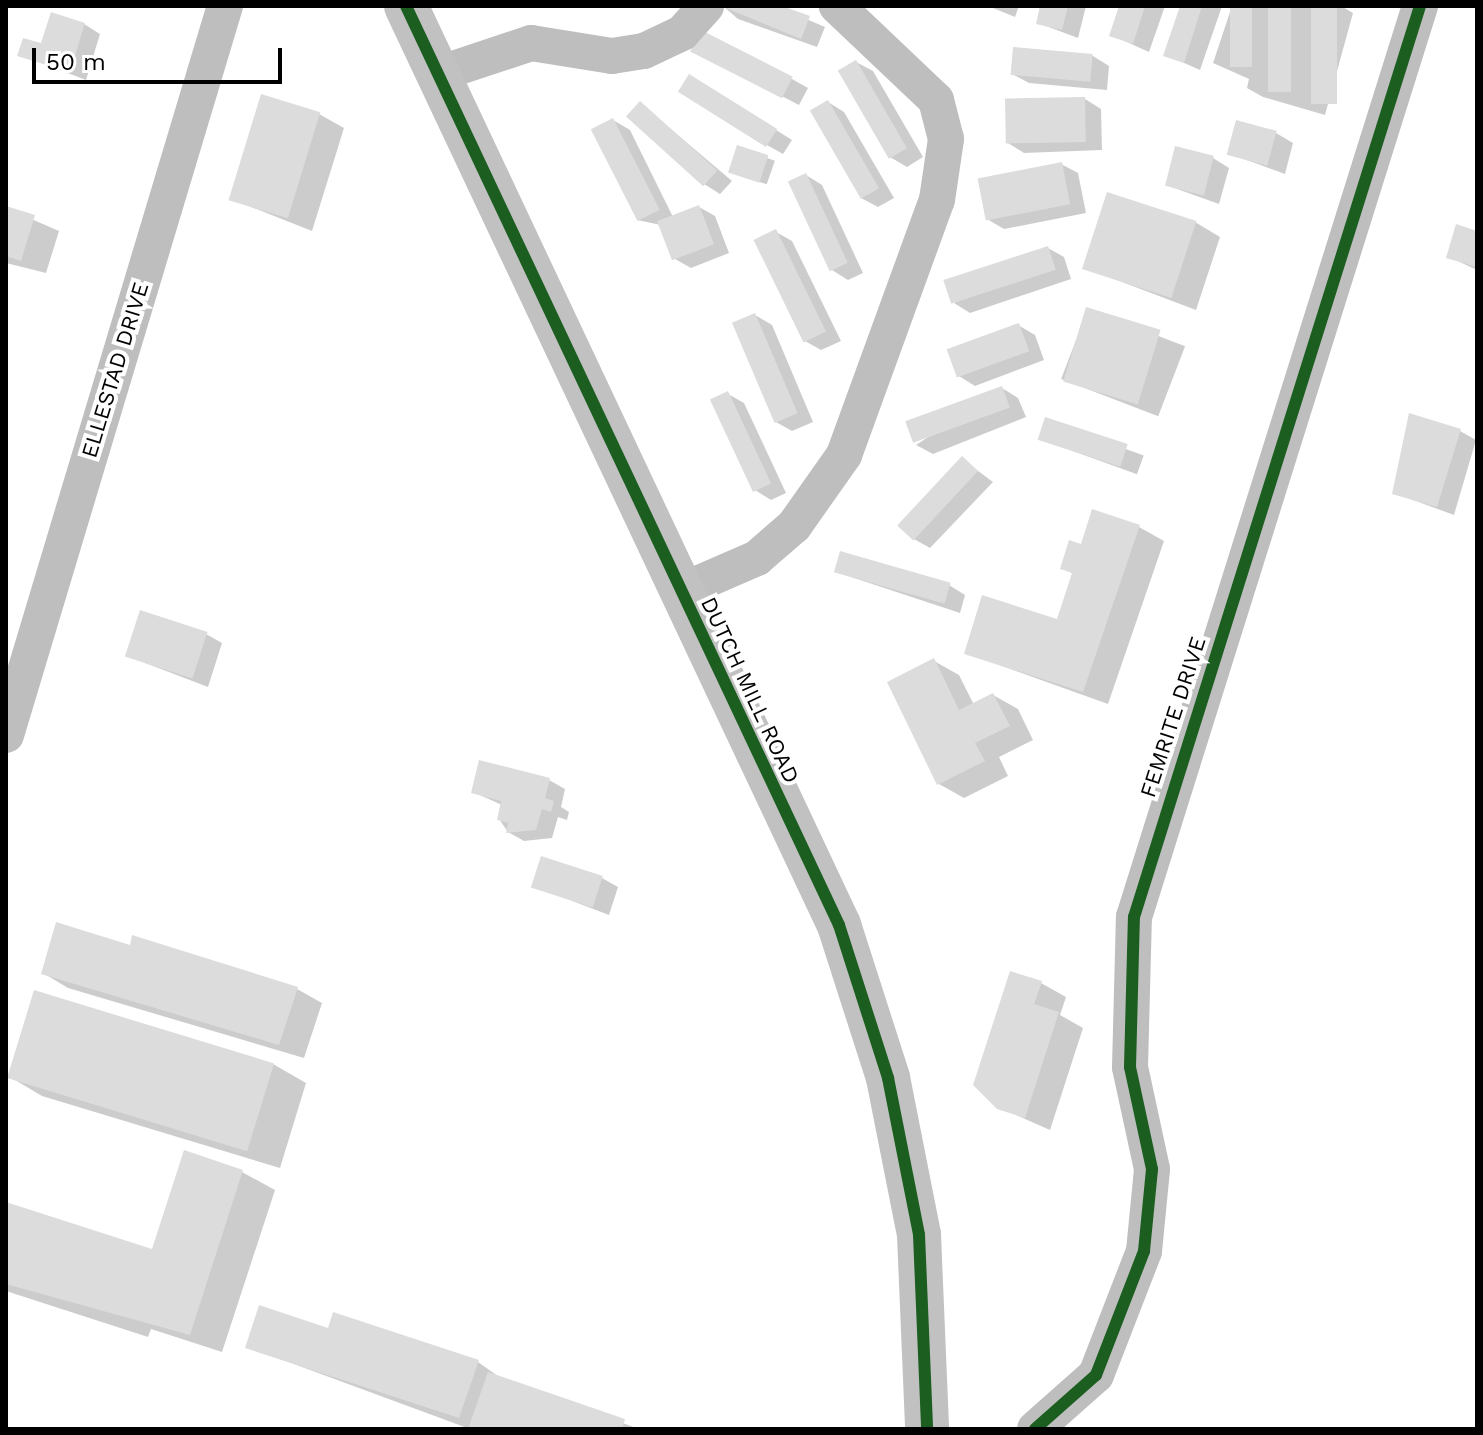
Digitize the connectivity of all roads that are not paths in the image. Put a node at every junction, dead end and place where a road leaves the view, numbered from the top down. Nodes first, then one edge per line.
1 (225, 6) edge
2 (406, 6) edge
3 (706, 6) edge
4 (837, 6) edge
5 (1420, 6) edge
6 (438, 74) junction
7 (681, 591) junction
8 (6, 735) edge
9 (927, 1429) edge
10 (1035, 1429) edge

1 - 8 street, ELLESTAD DRIVE
2 - 6 street, DUTCH MILL ROAD
3 - 6 street
4 - 7 street
5 - 10 street, FEMRITE DRIVE
6 - 7 street, DUTCH MILL ROAD
7 - 9 street, DUTCH MILL ROAD

